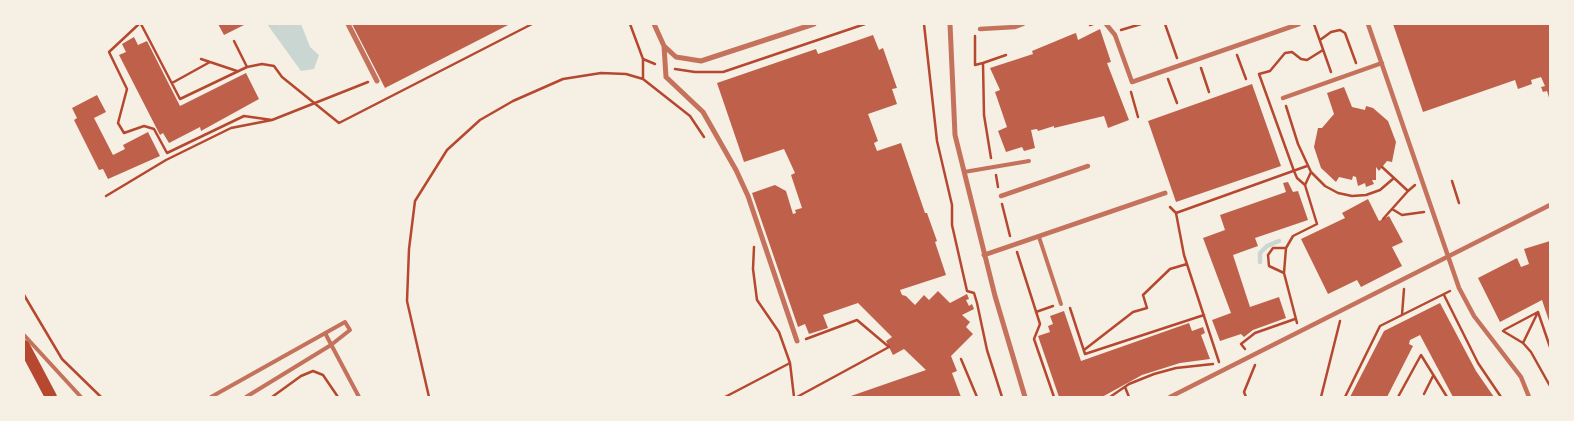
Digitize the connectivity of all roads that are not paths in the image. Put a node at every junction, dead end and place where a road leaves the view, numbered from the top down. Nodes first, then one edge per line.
1 (348, 24) edge
2 (654, 24) edge
3 (814, 24) edge
4 (950, 24) edge
5 (1023, 24) edge
6 (1106, 24) edge
7 (1299, 24) edge
8 (1368, 24) edge
9 (978, 29) road end
10 (664, 46) junction
11 (1382, 63) junction
12 (377, 81) road end
13 (1283, 98) road end
14 (1029, 161) dead end
15 (1088, 166) dead end
16 (964, 172) junction
17 (1165, 193) dead end
18 (1000, 196) road end
19 (1550, 205) edge
20 (1039, 237) junction
21 (984, 255) junction
22 (1448, 256) junction
23 (1061, 304) road end
24 (325, 333) junction
25 (24, 335) edge
26 (800, 340) road end
27 (331, 345) junction
28 (24, 346) edge
29 (51, 397) edge
30 (82, 397) edge
31 (212, 397) edge
32 (246, 397) edge
33 (359, 397) edge
34 (1025, 397) edge
35 (1170, 397) edge
36 (1530, 397) edge

1 - 12 street
2 - 10 street
3 - 10 street
4 - 16 street
5 - 9 street
6 - 7 street
8 - 11 street
10 - 26 street
11 - 13 street
11 - 22 street
14 - 16 lane
15 - 18 street
16 - 21 street
17 - 20 street
19 - 22 street
20 - 21 street
20 - 23 lane
21 - 34 street
22 - 35 street
22 - 36 street
24 - 27 lane
24 - 27 lane
24 - 31 lane
25 - 30 lane
27 - 32 lane
27 - 33 lane
28 - 29 main road

